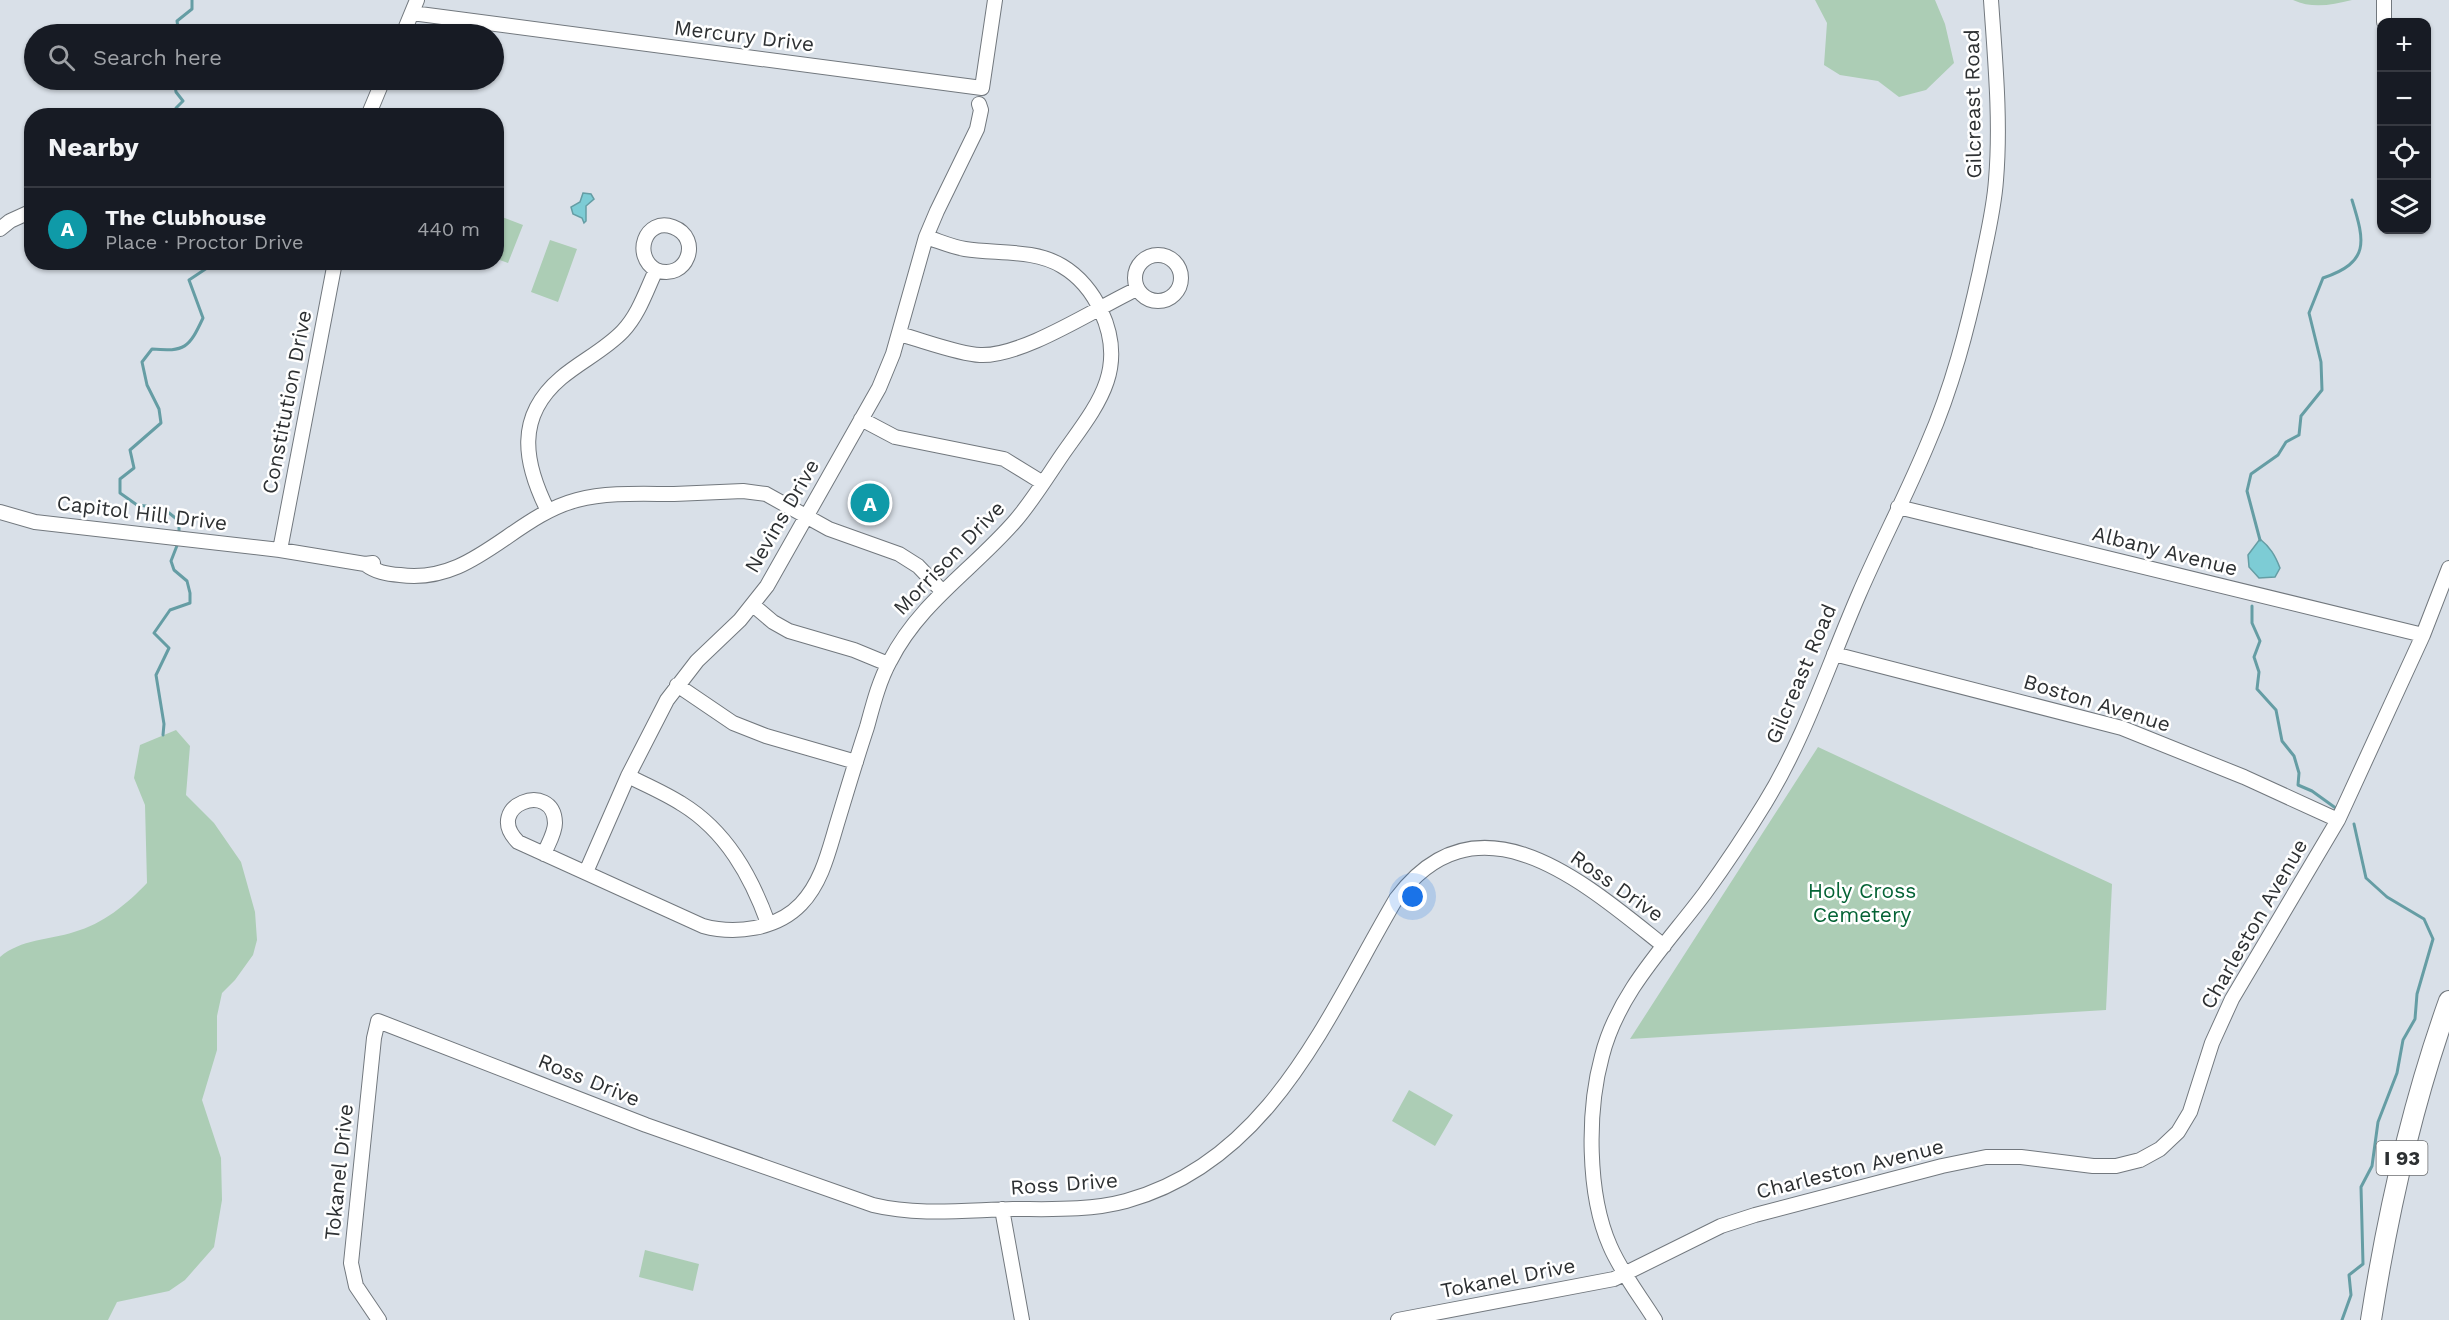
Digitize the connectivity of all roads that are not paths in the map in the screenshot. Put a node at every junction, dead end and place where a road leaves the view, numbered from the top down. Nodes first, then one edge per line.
1 (995, 0) edge
2 (1991, 0) edge
3 (2384, 0) edge
4 (415, 7) edge
5 (2384, 18) edge
6 (407, 24) edge
7 (982, 88) junction
8 (379, 90) edge
9 (371, 108) edge
10 (24, 214) edge
11 (0, 229) edge
12 (926, 237) junction
13 (333, 270) edge
14 (656, 270) dead end
15 (1137, 289) dead end
16 (1099, 307) junction
17 (899, 334) junction
18 (861, 419) junction
19 (1043, 483) junction
20 (1898, 507) junction
21 (548, 511) junction
22 (0, 512) edge
23 (807, 517) junction
24 (280, 550) junction
25 (2449, 568) edge
26 (942, 591) junction
27 (753, 605) junction
28 (2423, 635) junction
29 (1834, 654) junction
30 (888, 664) junction
31 (677, 686) junction
32 (856, 762) junction
33 (628, 776) junction
34 (2338, 820) junction
35 (544, 854) dead end
36 (586, 872) junction
37 (768, 923) junction
38 (1664, 946) junction
39 (2449, 1001) edge
40 (378, 1021) joint
41 (1002, 1209) junction
42 (1626, 1274) junction
43 (379, 1320) edge
44 (1022, 1320) edge
45 (1398, 1320) edge
46 (1655, 1320) edge
47 (2371, 1320) edge

1 - 7 street
2 - 20 street, Gilcreast Road
3 - 5 street
4 - 6 street
4 - 7 street, Mercury Drive
7 - 12 street, Nevins Drive
8 - 9 street
10 - 11 street
12 - 16 street, Morrison Drive
12 - 17 street, Nevins Drive
13 - 24 street, Constitution Drive
14 - 21 street
15 - 16 street
16 - 17 street
16 - 19 street, Morrison Drive
17 - 18 street, Nevins Drive
18 - 19 street
18 - 23 street, Nevins Drive
19 - 26 street, Morrison Drive
20 - 28 street, Albany Avenue
20 - 29 street, Gilcreast Road
21 - 23 street, Capitol Hill Drive
21 - 24 street, Capitol Hill Drive
22 - 24 street, Capitol Hill Drive
23 - 26 street, Capitol Hill Drive
23 - 27 street, Nevins Drive
25 - 28 street, Charleston Avenue
26 - 30 street, Morrison Drive
27 - 30 street
27 - 31 street, Nevins Drive
28 - 34 street, Charleston Avenue
29 - 34 street, Boston Avenue
29 - 38 street, Gilcreast Road
30 - 32 street, Morrison Drive
31 - 32 street
31 - 33 street, Nevins Drive
32 - 37 street, Morrison Drive
33 - 36 street, Nevins Drive
33 - 37 street
34 - 42 street, Charleston Avenue
35 - 36 street, Morrison Drive
36 - 37 street, Morrison Drive
38 - 41 street, Ross Drive
38 - 42 street, Gilcreast Road
39 - 47 highway, I 93
40 - 41 street, Ross Drive
40 - 43 street, Tokanel Drive
41 - 44 street
42 - 45 street, Tokanel Drive
42 - 46 street, Gilcreast Road

